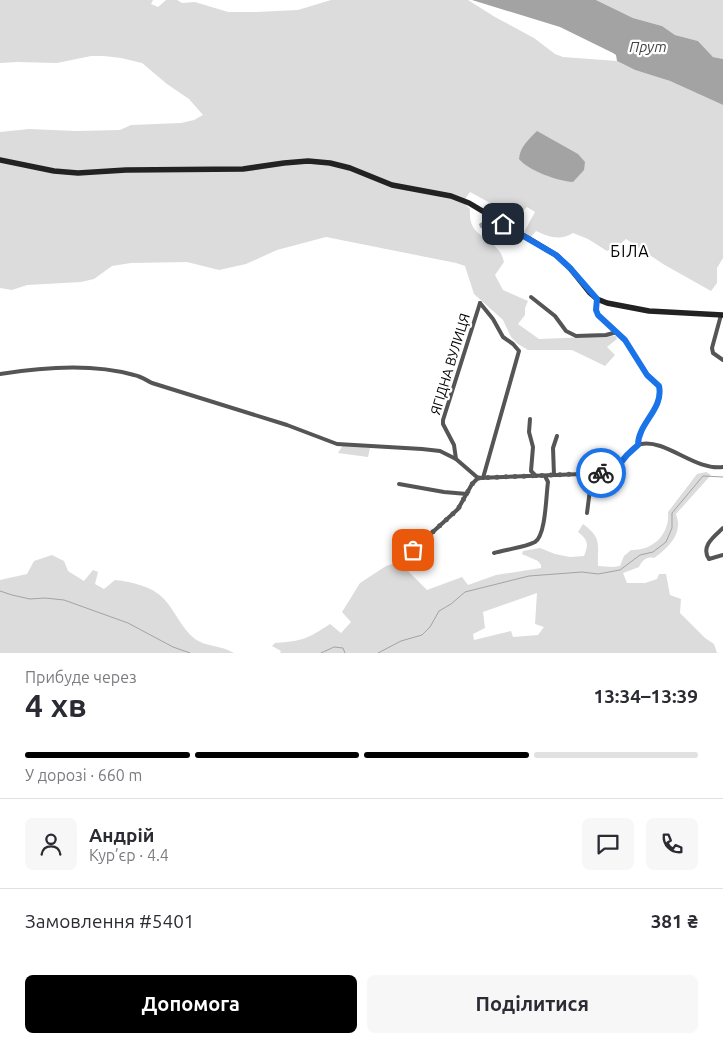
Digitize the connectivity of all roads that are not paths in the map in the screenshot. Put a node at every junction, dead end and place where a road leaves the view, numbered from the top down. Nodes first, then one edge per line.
1 (0, 160) edge
2 (531, 297) dead end
3 (597, 299) junction
4 (722, 315) edge
5 (617, 332) junction
6 (723, 360) edge
7 (0, 374) edge
8 (530, 420) dead end
9 (557, 436) dead end
10 (638, 445) junction
11 (456, 459) junction
12 (723, 467) edge
13 (592, 474) junction
14 (554, 475) junction
15 (536, 476) junction
16 (545, 476) junction
17 (480, 478) junction
18 (399, 484) dead end
19 (467, 494) junction
20 (587, 513) dead end
21 (723, 528) edge
22 (413, 550) dead end
23 (494, 553) dead end
24 (723, 555) edge

1 - 3 main road
2 - 5 street
3 - 4 main road
3 - 5 street
4 - 6 street
5 - 10 street
7 - 11 street
8 - 15 street
9 - 14 street
10 - 12 street
10 - 13 street
11 - 17 street
11 - 17 street, ЯГІДНА ВУЛИЦЯ
13 - 14 street
13 - 20 street
14 - 16 street
15 - 16 street
15 - 17 street
16 - 23 street
17 - 19 street
18 - 19 street
19 - 22 street
21 - 24 street

